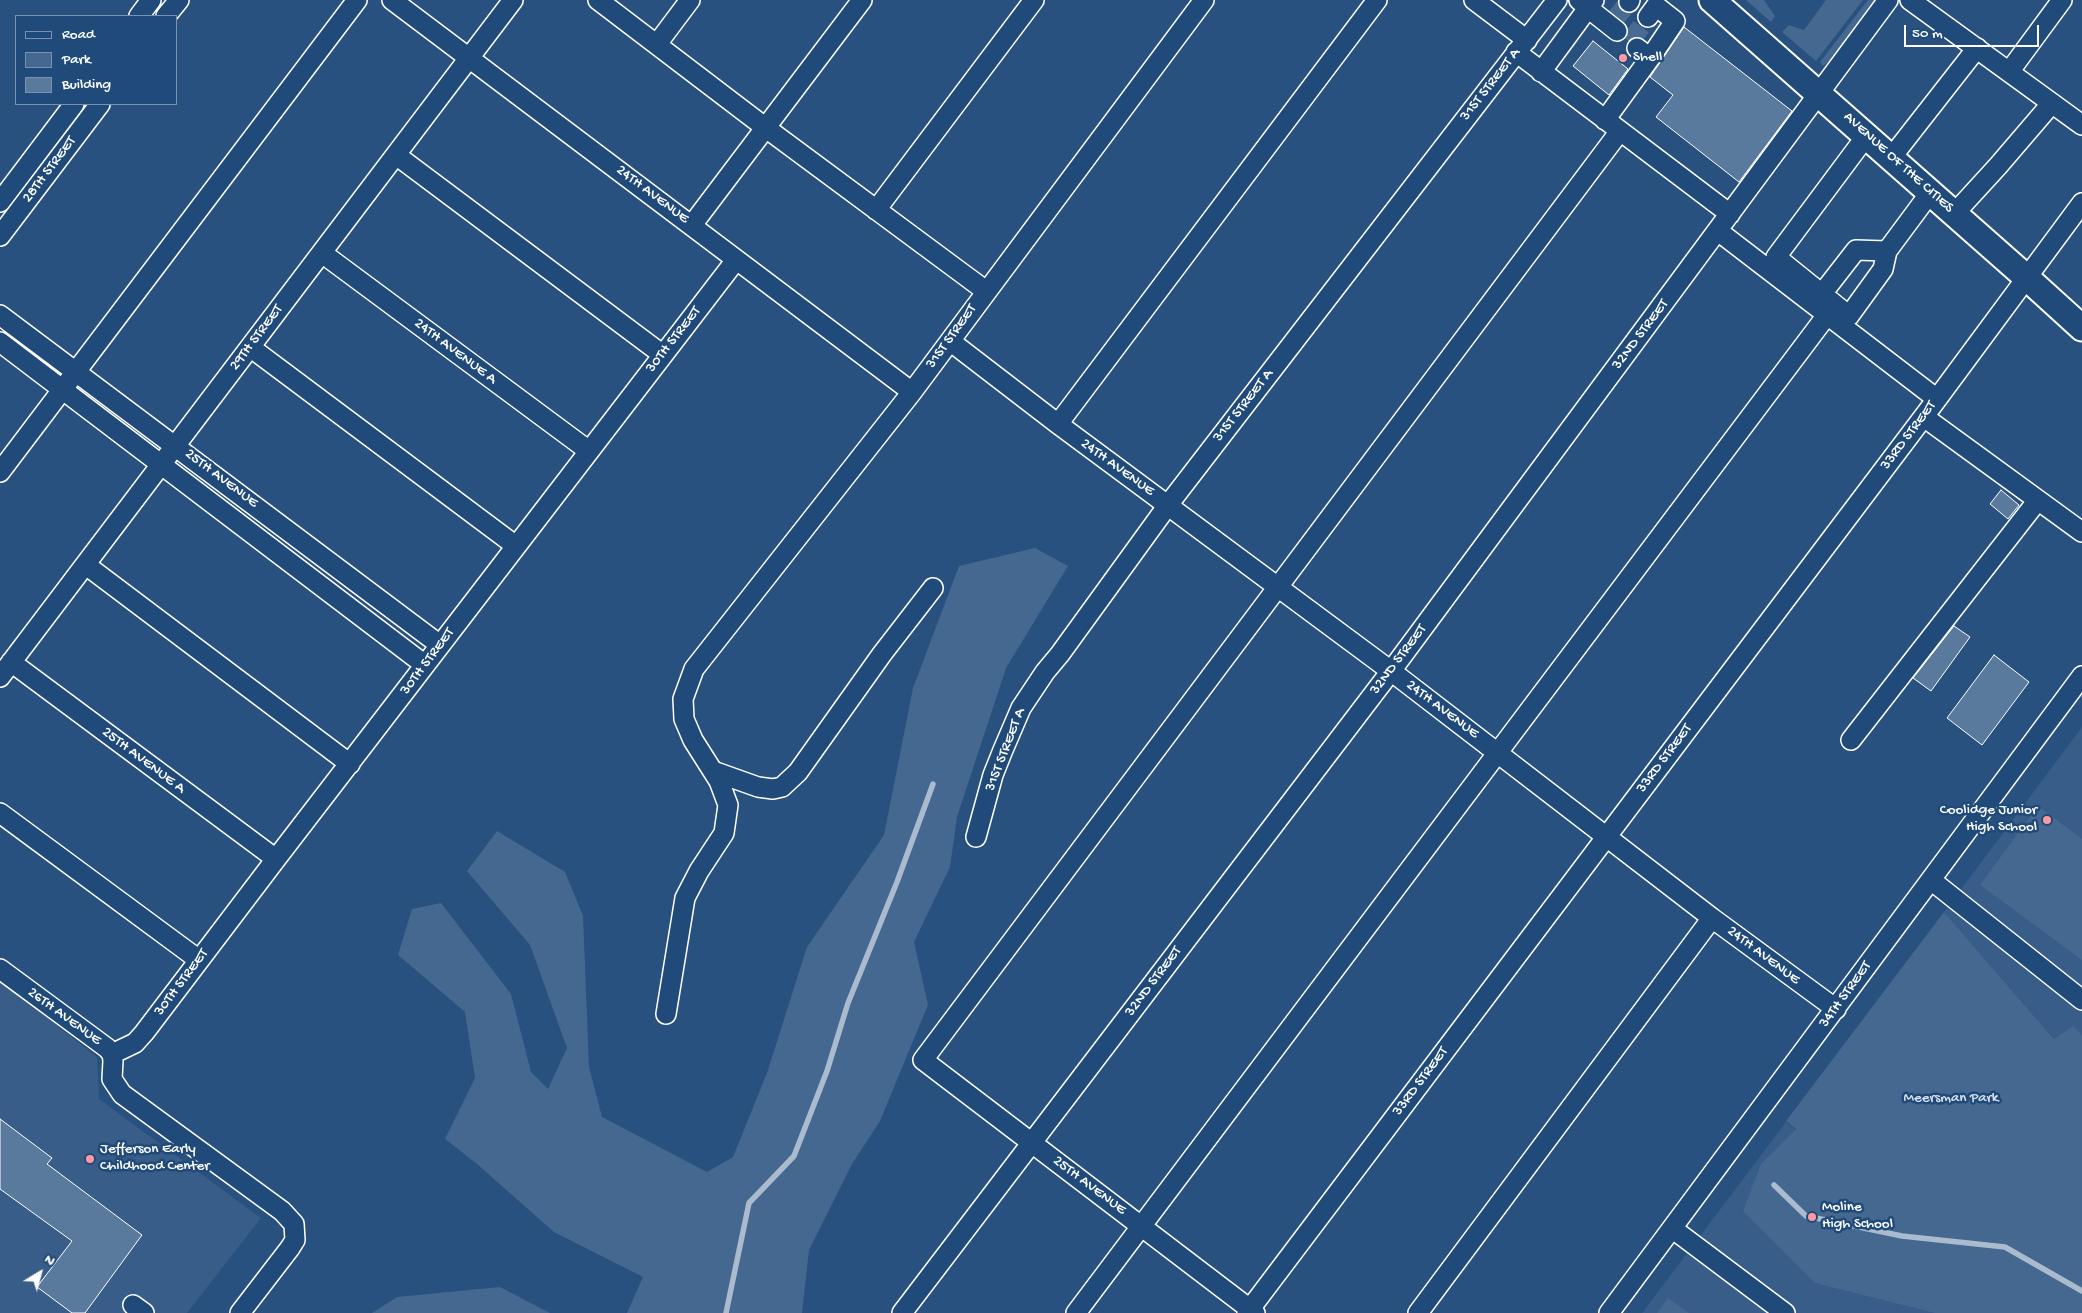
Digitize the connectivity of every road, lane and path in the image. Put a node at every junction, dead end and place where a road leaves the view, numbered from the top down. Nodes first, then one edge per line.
1 (151, 0) edge
2 (179, 0) edge
3 (357, 0) edge
4 (392, 0) edge
5 (514, 0) edge
6 (598, 0) edge
7 (690, 0) edge
8 (862, 0) edge
9 (1034, 0) edge
10 (1204, 0) edge
11 (1377, 0) edge
12 (1474, 0) edge
13 (1557, 0) edge
14 (1712, 0) edge
15 (1888, 0) edge
16 (1910, 0) edge
17 (2062, 0) edge
18 (1587, 3) edge
19 (1645, 4) edge
20 (140, 15) edge
21 (167, 15) edge
22 (1614, 26) dead end
23 (657, 44) junction
24 (1521, 46) junction
25 (1977, 48) junction
26 (469, 58) junction
27 (1541, 72) junction
28 (2009, 72) junction
29 (1820, 94) junction
30 (2052, 103) junction
31 (73, 105) edge
32 (99, 105) edge
33 (2082, 125) edge
34 (1612, 126) junction
35 (766, 128) junction
36 (1867, 136) junction
37 (396, 155) junction
38 (1891, 158) junction
39 (1930, 193) junction
40 (0, 202) edge
41 (2082, 204) edge
42 (876, 210) junction
43 (1730, 214) junction
44 (1954, 214) junction
45 (692, 225) junction
46 (1718, 231) junction
47 (0, 236) edge
48 (1887, 251) junction
49 (322, 253) junction
50 (736, 260) junction
51 (2027, 278) junction
52 (986, 291) junction
53 (1821, 295) junction
54 (1827, 315) junction
55 (0, 316) edge
56 (2082, 328) edge
57 (950, 341) junction
58 (0, 342) edge
59 (250, 347) junction
60 (663, 355) junction
61 (77, 372) junction
62 (63, 389) junction
63 (912, 392) junction
64 (1937, 399) junction
65 (1924, 417) junction
66 (1058, 424) junction
67 (175, 445) junction
68 (589, 451) junction
69 (161, 464) junction
70 (0, 472) edge
71 (2038, 500) junction
72 (1168, 505) junction
73 (2082, 532) edge
74 (516, 546) junction
75 (86, 565) junction
76 (1278, 587) junction
77 (933, 588) dead end
78 (440, 645) junction
79 (425, 665) junction
80 (6, 670) edge
81 (1391, 671) junction
82 (2082, 676) edge
83 (1851, 740) dead end
84 (1498, 753) junction
85 (350, 764) junction
86 (713, 771) junction
87 (0, 813) edge
88 (1606, 836) junction
89 (976, 837) dead end
90 (276, 859) junction
91 (1931, 880) junction
92 (1712, 918) junction
93 (199, 960) junction
94 (0, 969) edge
95 (2082, 1000) edge
96 (1836, 1009) junction
97 (666, 1014) dead end
98 (112, 1054) junction
99 (1032, 1142) junction
100 (1141, 1226) junction
101 (1673, 1228) junction
102 (1251, 1312) edge
103 (240, 1313) edge
104 (902, 1313) edge
105 (1076, 1313) edge
106 (1418, 1313) edge
107 (1609, 1313) edge
108 (1785, 1313) edge

1 - 20 street
2 - 21 street
3 - 61 street
4 - 26 street, 24TH AVENUE
5 - 26 street, 29TH STREET
6 - 23 street
7 - 23 street
8 - 35 street
9 - 42 street
10 - 52 street, 31ST STREET
11 - 66 street
12 - 24 street
13 - 24 street, 31ST STREET A
14 - 29 main road, AVENUE OF THE CITIES
15 - 29 street, 32ND STREET
16 - 25 street
17 - 28 street
18 - 22 street
18 - 27 street
19 - 34 street
23 - 35 street
24 - 27 street
24 - 72 street, 31ST STREET A
25 - 28 street
25 - 38 street
26 - 37 street, 29TH STREET
26 - 45 street, 24TH AVENUE
27 - 34 street
28 - 30 street
29 - 36 main road, AVENUE OF THE CITIES
29 - 43 street, 32ND STREET
30 - 33 street
30 - 44 street
31 - 40 street, 28TH STREET
32 - 47 street, 28TH STREET
34 - 43 street
34 - 76 street
35 - 42 street
35 - 45 street
36 - 38 main road, AVENUE OF THE CITIES
36 - 53 street
37 - 49 street, 29TH STREET
37 - 60 street
38 - 39 main road, AVENUE OF THE CITIES
39 - 44 main road, AVENUE OF THE CITIES
39 - 48 street
41 - 51 street, 33RD STREET
42 - 52 street
43 - 46 street, 32ND STREET
44 - 51 main road, AVENUE OF THE CITIES
45 - 50 street, 24TH AVENUE
46 - 54 street
46 - 81 street, 32ND STREET
48 - 53 street
48 - 53 street
49 - 59 street, 29TH STREET
49 - 68 street, 24TH AVENUE A
50 - 60 street, 30TH STREET
50 - 63 street, 24TH AVENUE
51 - 56 main road, AVENUE OF THE CITIES
51 - 64 street, 33RD STREET
52 - 57 street, 31ST STREET
54 - 64 street
54 - 84 street
55 - 61 street, 25TH AVENUE
57 - 63 street, 31ST STREET
57 - 66 street, 24TH AVENUE
58 - 62 street, 25TH AVENUE
59 - 67 street, 29TH STREET
59 - 74 street
60 - 68 street, 30TH STREET
61 - 62 street
61 - 67 street, 25TH AVENUE
62 - 69 street, 25TH AVENUE
62 - 70 street
63 - 86 street, 31ST STREET
64 - 65 street, 33RD STREET
65 - 71 street
65 - 88 street, 33RD STREET
66 - 72 street, 24TH AVENUE
67 - 69 street, 29TH STREET
67 - 78 street, 25TH AVENUE
68 - 74 street, 30TH STREET
69 - 75 street, 29TH STREET
69 - 79 street, 25TH AVENUE
71 - 73 street
71 - 83 street
72 - 76 street, 24TH AVENUE
72 - 89 street, 31ST STREET A
74 - 78 street, 30TH STREET
75 - 80 street, 29TH STREET
75 - 85 street
76 - 81 street, 24TH AVENUE
76 - 99 street, 25TH AVENUE
77 - 86 street
78 - 79 street, 30TH STREET
79 - 85 street, 30TH STREET
80 - 90 street, 25TH AVENUE A
81 - 84 street, 24TH AVENUE
81 - 99 street, 32ND STREET
82 - 91 street, 34TH STREET
84 - 88 street, 24TH AVENUE
84 - 100 street
85 - 90 street, 30TH STREET
86 - 97 street, 31ST STREET
87 - 93 street
88 - 92 street, 24TH AVENUE
88 - 102 street, 33RD STREET
90 - 93 street, 30TH STREET
91 - 95 street
91 - 96 street, 34TH STREET
92 - 96 street, 24TH AVENUE
92 - 106 street
93 - 98 street, 30TH STREET
94 - 98 street, 26TH AVENUE
96 - 101 street, 34TH STREET
98 - 103 street, 26TH AVENUE
99 - 100 street, 25TH AVENUE
99 - 104 street, 32ND STREET
100 - 102 street, 25TH AVENUE
100 - 105 street
101 - 107 street, 34TH STREET
101 - 108 street

